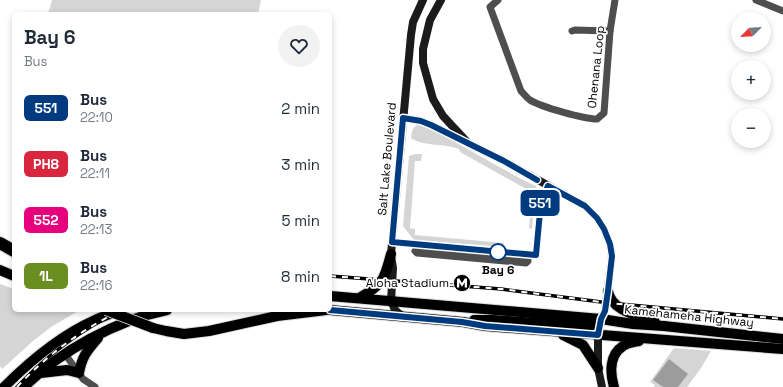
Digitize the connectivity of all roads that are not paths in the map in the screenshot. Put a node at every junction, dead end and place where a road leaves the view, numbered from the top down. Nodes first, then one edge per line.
1 (423, 0) edge
2 (441, 0) edge
3 (498, 0) edge
4 (615, 0) edge
5 (756, 0) edge
6 (783, 11) edge
7 (572, 31) dead end
8 (610, 31) junction
9 (403, 118) junction
10 (469, 144) junction
11 (0, 243) edge
12 (12, 250) edge
13 (391, 254) junction
14 (526, 263) joint
15 (0, 265) edge
16 (12, 268) edge
17 (0, 270) edge
18 (12, 275) edge
19 (608, 291) junction
20 (332, 296) edge
21 (359, 298) junction
22 (391, 302) junction
23 (332, 310) edge
24 (111, 312) edge
25 (116, 312) edge
26 (159, 312) edge
27 (310, 312) edge
28 (404, 317) junction
29 (601, 319) junction
30 (462, 322) junction
31 (664, 326) junction
32 (76, 330) junction
33 (547, 331) junction
34 (103, 332) junction
35 (783, 334) edge
36 (598, 335) junction
37 (758, 337) junction
38 (648, 339) junction
39 (783, 339) edge
40 (783, 349) edge
41 (65, 354) junction
42 (598, 368) junction
43 (40, 373) junction
44 (79, 374) junction
45 (4, 387) edge
46 (24, 387) edge
47 (95, 387) edge
48 (602, 387) edge
49 (614, 387) edge

1 - 9 main road, Salt Lake Boulevard
2 - 10 main road
3 - 8 street, Ohenana Loop
4 - 8 street, Ohenana Loop
5 - 6 street
7 - 8 street
9 - 10 main road
9 - 13 main road, Salt Lake Boulevard
10 - 19 main road
11 - 12 highway
13 - 21 main road
13 - 22 main road, Salt Lake Boulevard
14 - 14 street
15 - 16 main road
17 - 18 main road
19 - 29 main road
19 - 31 main road
20 - 21 main road, Kamehameha Highway
21 - 22 main road, Kamehameha Highway
22 - 28 main road
22 - 29 main road, Kamehameha Highway
23 - 28 main road, Kamehameha Highway
24 - 27 main road, bridge
25 - 32 main road
26 - 34 main road
28 - 30 main road, Kamehameha Highway
29 - 30 main road
29 - 31 main road, Kamehameha Highway
29 - 36 main road
30 - 33 main road, Kamehameha Highway
31 - 37 main road, Kamehameha Highway
32 - 41 main road
32 - 45 main road
33 - 36 main road, Kamehameha Highway
33 - 42 main road
34 - 41 main road
34 - 44 main road
35 - 37 main road
36 - 38 main road, Kamehameha Highway
36 - 42 main road
37 - 39 main road, Kamehameha Highway
38 - 40 main road, Kamehameha Highway
38 - 49 main road
41 - 43 main road
41 - 44 street
42 - 48 main road
43 - 44 main road
43 - 46 main road
44 - 47 street

